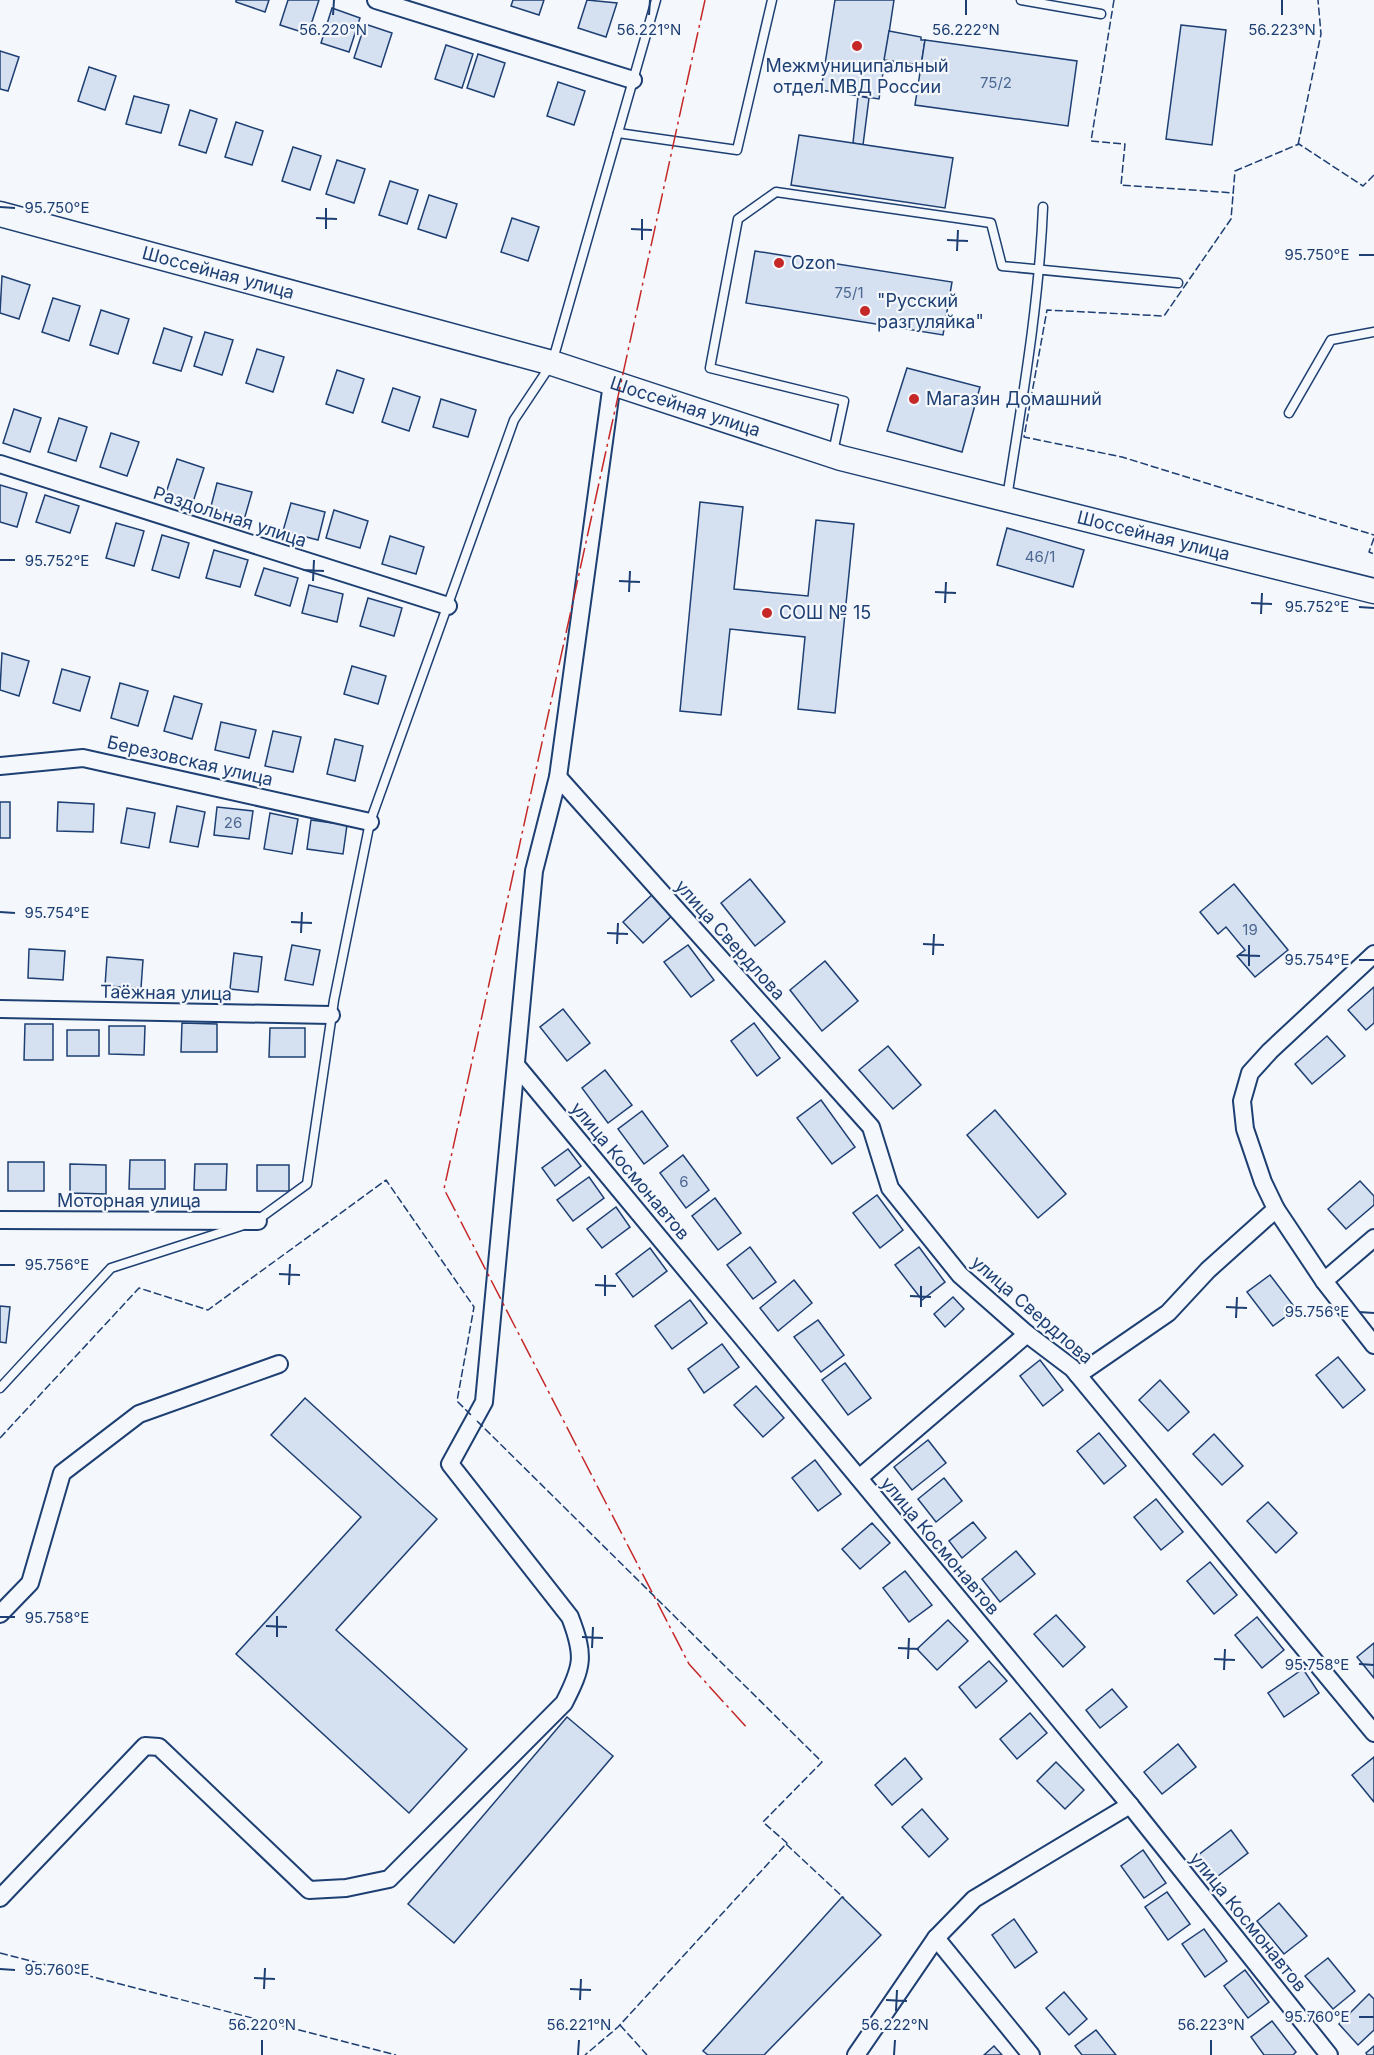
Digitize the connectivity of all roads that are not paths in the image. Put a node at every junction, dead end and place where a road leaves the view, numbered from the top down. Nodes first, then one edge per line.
1 (376, 0) edge
2 (656, 0) edge
3 (772, 0) edge
4 (1021, 0) edge
5 (1101, 14) dead end
6 (633, 80) junction
7 (618, 133) junction
8 (1043, 207) dead end
9 (0, 214) edge
10 (1041, 270) junction
11 (1178, 283) dead end
12 (1374, 332) edge
13 (552, 363) junction
14 (612, 383) junction
15 (1289, 413) dead end
16 (832, 455) junction
17 (0, 464) edge
18 (1006, 499) junction
19 (1374, 591) edge
20 (448, 606) junction
21 (0, 766) edge
22 (558, 777) junction
23 (370, 822) junction
24 (1374, 954) edge
25 (0, 1009) edge
26 (332, 1015) junction
27 (516, 1065) junction
28 (1276, 1209) junction
29 (0, 1220) edge
30 (258, 1221) junction
31 (1374, 1238) edge
32 (1324, 1281) junction
33 (1028, 1334) junction
34 (1374, 1345) edge
35 (279, 1364) dead end
36 (1078, 1375) junction
37 (0, 1388) edge
38 (859, 1478) junction
39 (0, 1614) edge
40 (1374, 1733) edge
41 (1130, 1805) junction
42 (0, 1898) edge
43 (936, 1938) junction
44 (856, 2055) edge
45 (1031, 2055) edge
46 (1329, 2055) edge

1 - 6 street
2 - 6 lane
3 - 7 lane
4 - 5 lane
6 - 7 lane
7 - 13 lane
8 - 10 lane
9 - 13 street, Шоссейная улица
10 - 11 lane
10 - 16 lane
10 - 18 lane
12 - 15 lane
13 - 14 street, Шоссейная улица
13 - 20 lane
14 - 16 street, Шоссейная улица
14 - 22 street
16 - 18 street, Шоссейная улица
17 - 20 street, Раздольная улица
18 - 19 street, Шоссейная улица
20 - 23 lane
21 - 23 street, Березовская улица
22 - 27 street
22 - 33 street, улица Свердлова
23 - 26 lane
24 - 28 street
25 - 26 street, Таёжная улица
26 - 30 lane
27 - 38 street, улица Космонавтов
27 - 42 street
28 - 32 street
28 - 36 street
29 - 30 street, Моторная улица
30 - 37 lane
31 - 32 street
32 - 34 street
33 - 36 street, улица Свердлова
33 - 38 street
35 - 39 street
36 - 40 street, улица Свердлова
38 - 41 street, улица Космонавтов
41 - 43 street
41 - 46 street, улица Космонавтов
43 - 44 street
43 - 45 street

